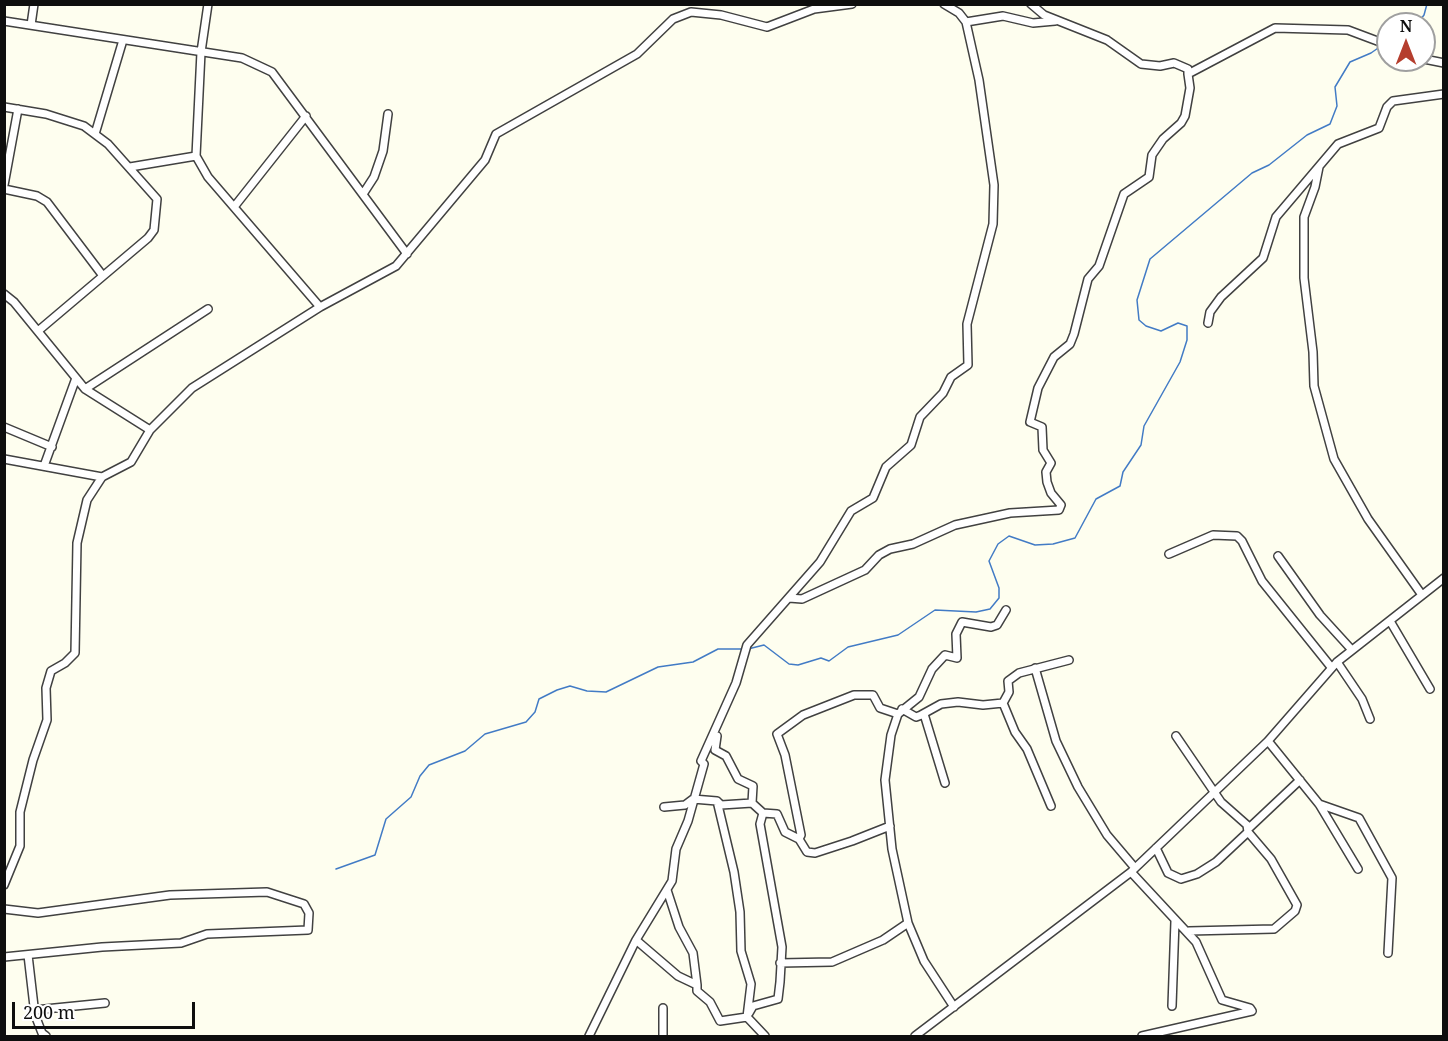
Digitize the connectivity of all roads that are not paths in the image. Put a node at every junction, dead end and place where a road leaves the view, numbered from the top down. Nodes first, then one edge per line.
1 (34, 4) edge
2 (208, 4) edge
3 (852, 4) edge
4 (944, 4) edge
5 (1031, 4) edge
6 (958, 9) edge
7 (4, 21) edge
8 (1056, 21) junction
9 (966, 22) junction
10 (31, 25) junction
11 (123, 40) junction
12 (1376, 40) edge
13 (201, 52) junction
14 (1188, 74) junction
15 (1443, 94) edge
16 (4, 107) edge
17 (18, 109) junction
18 (388, 114) dead end
19 (306, 116) junction
20 (95, 134) junction
21 (196, 156) junction
22 (130, 167) junction
23 (1319, 167) junction
24 (4, 187) edge
25 (363, 194) junction
26 (234, 207) junction
27 (407, 254) junction
28 (103, 276) junction
29 (4, 294) edge
30 (320, 307) junction
31 (208, 309) dead end
32 (1208, 323) dead end
33 (38, 331) junction
34 (76, 378) junction
35 (85, 389) junction
36 (4, 427) edge
37 (150, 430) junction
38 (52, 447) junction
39 (4, 459) edge
40 (44, 466) junction
41 (102, 477) junction
42 (1169, 554) dead end
43 (1278, 556) dead end
44 (1443, 578) edge
45 (1422, 594) junction
46 (789, 598) junction
47 (1006, 610) dead end
48 (1390, 621) junction
49 (1351, 649) junction
50 (1069, 660) dead end
51 (1334, 664) junction
52 (1035, 668) junction
53 (1430, 689) dead end
54 (1002, 703) junction
55 (900, 711) junction
56 (721, 714) junction
57 (916, 717) junction
58 (1370, 719) dead end
59 (1176, 736) dead end
60 (1268, 741) junction
61 (1300, 780) junction
62 (945, 783) dead end
63 (1215, 792) junction
64 (693, 800) junction
65 (717, 801) junction
66 (752, 802) junction
67 (1319, 804) junction
68 (1051, 806) dead end
69 (663, 807) dead end
70 (763, 813) junction
71 (890, 826) junction
72 (1248, 831) junction
73 (799, 839) junction
74 (1156, 848) junction
75 (1358, 869) dead end
76 (1133, 870) junction
77 (4, 885) edge
78 (667, 890) junction
79 (4, 909) edge
80 (1175, 921) junction
81 (908, 923) junction
82 (1189, 931) junction
83 (636, 940) junction
84 (1388, 953) dead end
85 (28, 955) junction
86 (4, 957) edge
87 (780, 963) junction
88 (698, 985) junction
89 (105, 1003) dead end
90 (1172, 1006) dead end
91 (954, 1007) junction
92 (663, 1008) dead end
93 (35, 1010) junction
94 (747, 1017) junction
95 (40, 1027) junction
96 (35, 1036) edge
97 (46, 1036) edge
98 (589, 1036) edge
99 (663, 1036) edge
100 (765, 1036) edge
101 (915, 1036) edge
102 (1142, 1036) edge

1 - 10 street
2 - 13 street
3 - 27 street
4 - 6 street
5 - 8 street
6 - 9 street
7 - 10 street
8 - 9 street
8 - 14 street
9 - 46 street
10 - 11 street
11 - 13 street
11 - 20 street
12 - 14 street
13 - 19 street
13 - 21 street
14 - 46 street
15 - 23 street
16 - 17 street
17 - 20 street
17 - 24 street
18 - 25 street
19 - 25 street
19 - 26 street
20 - 22 street
21 - 22 street
21 - 26 street
22 - 28 street
23 - 32 street
23 - 45 street
24 - 28 street
25 - 27 street
26 - 30 street
27 - 30 street
28 - 33 street
29 - 33 street
30 - 37 street
31 - 35 street
33 - 34 street
34 - 35 street
34 - 38 street
35 - 37 street
36 - 38 street
37 - 41 street
38 - 40 street
39 - 40 street
40 - 41 street
41 - 77 street
42 - 51 street
43 - 49 street
44 - 45 street
45 - 48 street
46 - 56 street
47 - 55 street
48 - 49 street
48 - 53 street
49 - 51 street
50 - 52 street
51 - 58 street
51 - 60 street
52 - 54 street
52 - 76 street
54 - 57 street
54 - 68 street
55 - 57 street
55 - 71 street
55 - 73 street
56 - 64 street
56 - 66 street
57 - 62 street
59 - 63 street
60 - 61 street
60 - 63 street
61 - 67 street
61 - 72 street
63 - 72 street
63 - 74 street
64 - 65 street
64 - 69 street
64 - 78 street
65 - 66 street
65 - 94 street
66 - 70 street
67 - 75 street
67 - 84 street
70 - 73 street
70 - 87 street
71 - 73 street
71 - 81 street
72 - 74 street
72 - 82 street
74 - 76 street
76 - 80 street
76 - 91 street
78 - 83 street
78 - 88 street
79 - 85 street
80 - 82 street
80 - 90 street
81 - 87 street
81 - 91 street
82 - 102 street
83 - 88 street
83 - 98 street
85 - 86 street
85 - 93 street
87 - 94 street
88 - 94 street
89 - 93 street
91 - 101 street
92 - 99 street
93 - 95 street
94 - 100 street
95 - 96 street
95 - 97 street

